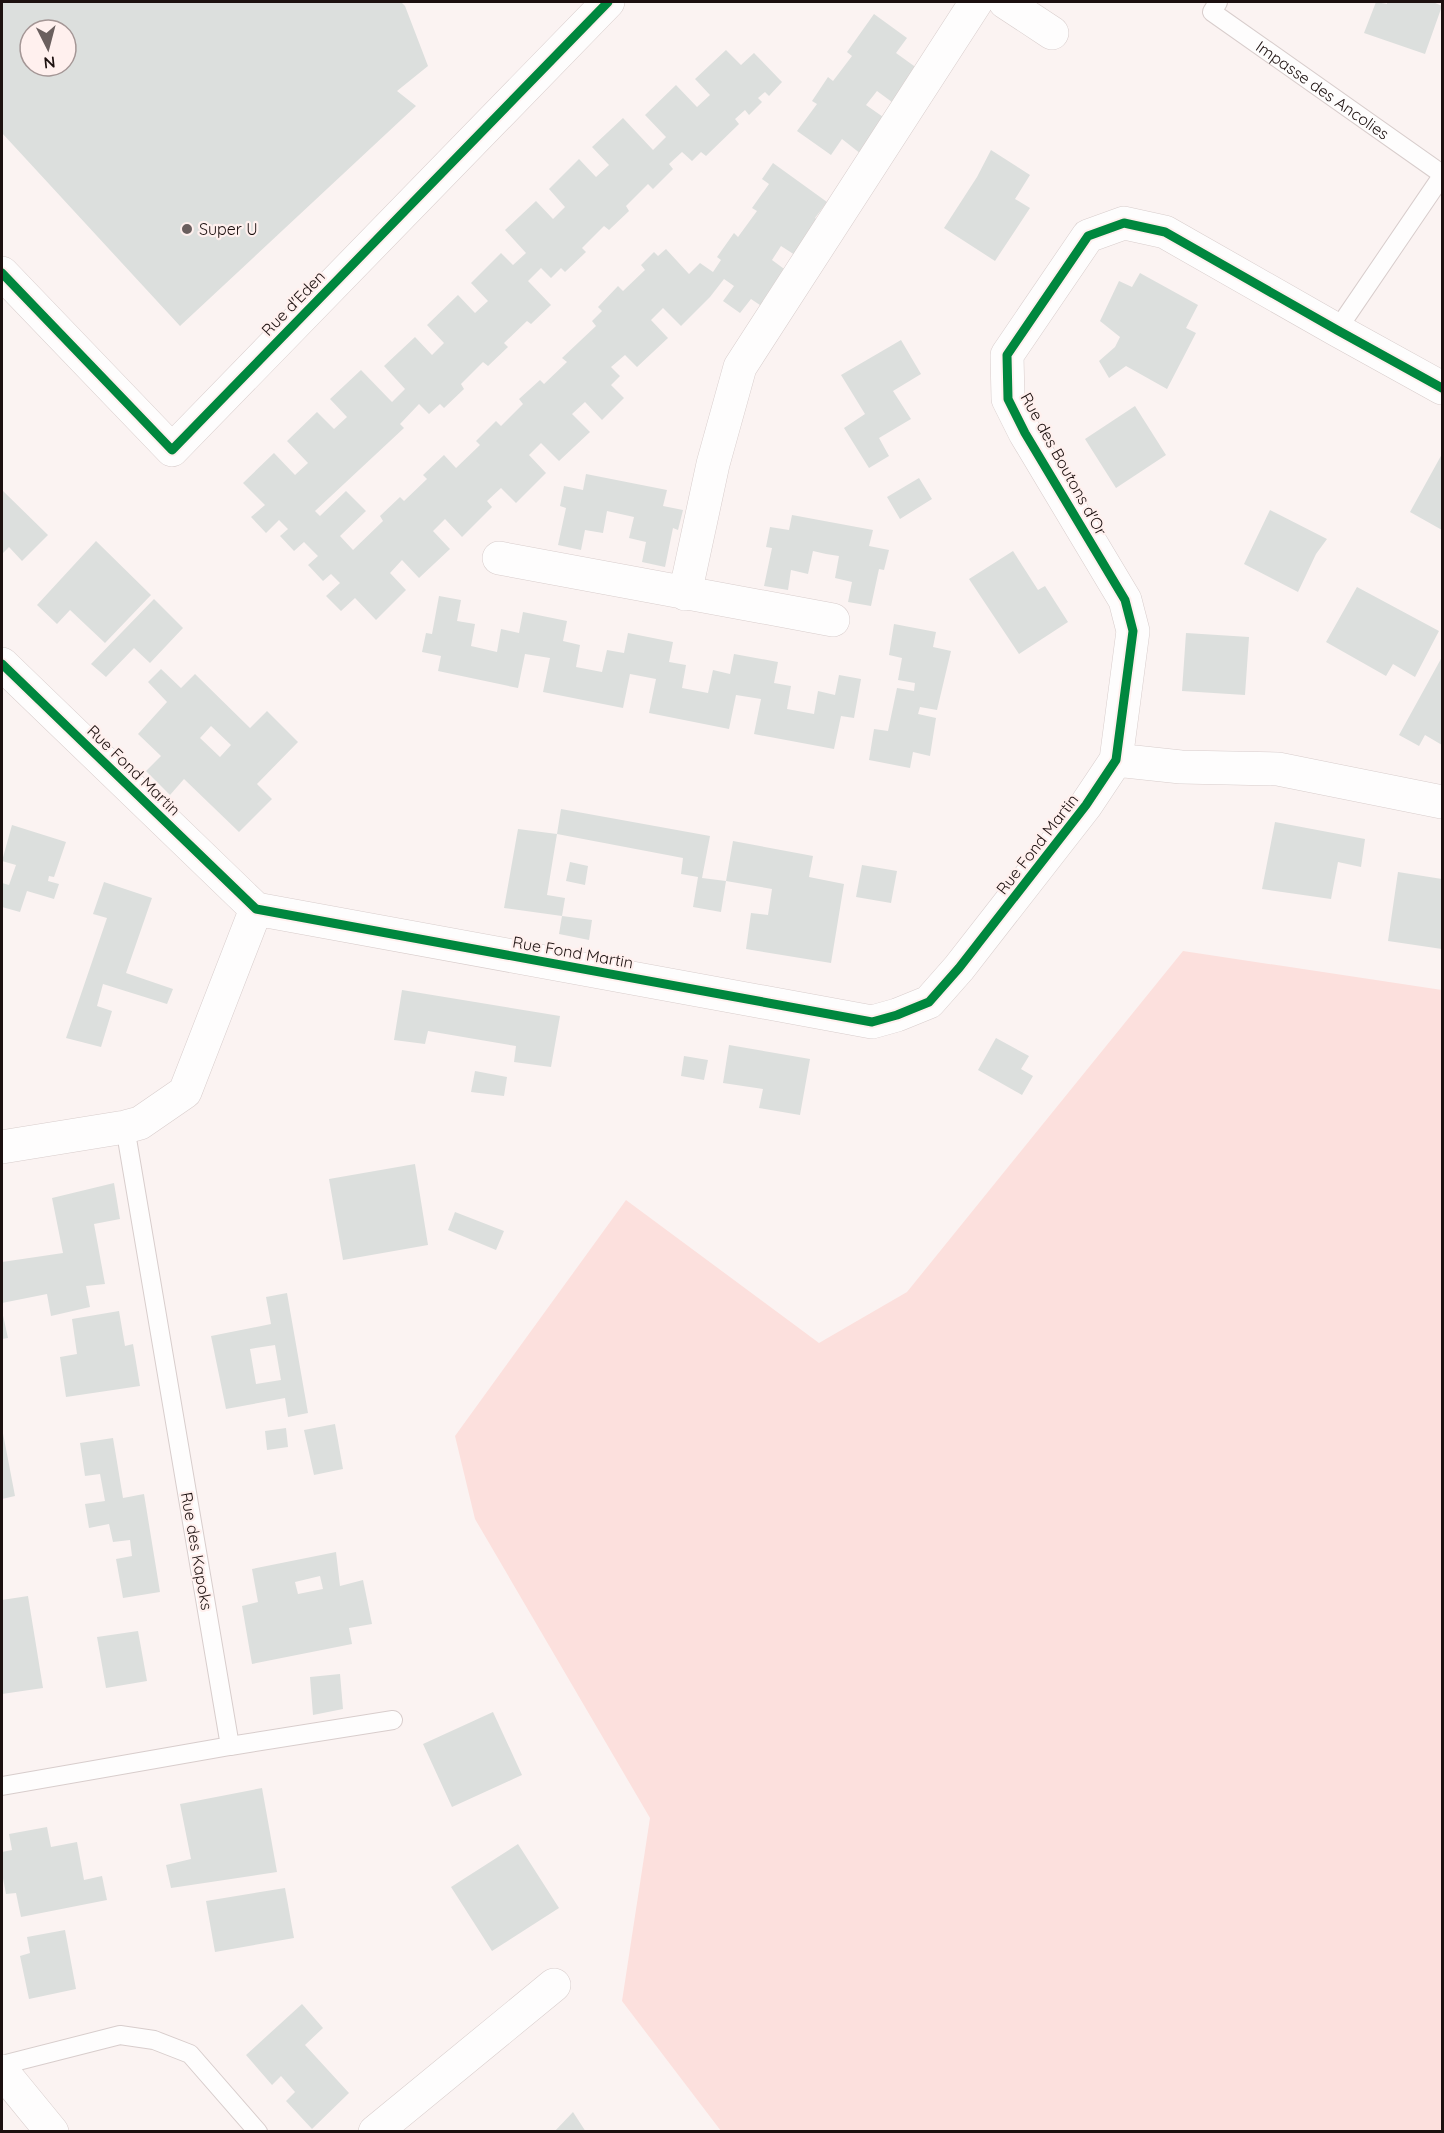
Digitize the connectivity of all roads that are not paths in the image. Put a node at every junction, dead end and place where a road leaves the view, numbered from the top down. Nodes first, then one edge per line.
1 (608, 2) edge
2 (976, 2) edge
3 (1005, 2) edge
4 (1218, 2) edge
5 (1052, 33) dead end
6 (1443, 175) edge
7 (2, 273) edge
8 (1337, 330) junction
9 (1443, 387) edge
10 (499, 558) dead end
11 (685, 594) junction
12 (833, 620) dead end
13 (2, 664) edge
14 (1116, 760) junction
15 (1443, 802) edge
16 (256, 909) junction
17 (125, 1127) junction
18 (2, 1147) edge
19 (393, 1720) dead end
20 (230, 1746) junction
21 (2, 1786) edge
22 (554, 1985) dead end
23 (2, 2065) edge
24 (2, 2071) edge
25 (52, 2132) edge
26 (258, 2132) edge
27 (375, 2132) edge

1 - 7 street, Rue d'Eden
2 - 11 street
3 - 5 street
4 - 6 lane, Impasse des Ancolies
6 - 8 lane, Impasse des Ancolies
8 - 9 street, Rue des Boutons d'Or
8 - 14 street, Rue des Boutons d'Or
10 - 11 street
11 - 12 street
13 - 16 street, Rue Fond Martin
14 - 15 street
14 - 16 street, Rue Fond Martin
16 - 17 street
17 - 18 street
17 - 20 lane, Rue des Kapoks
19 - 20 lane
20 - 21 lane
22 - 27 street
23 - 26 lane
24 - 25 street

